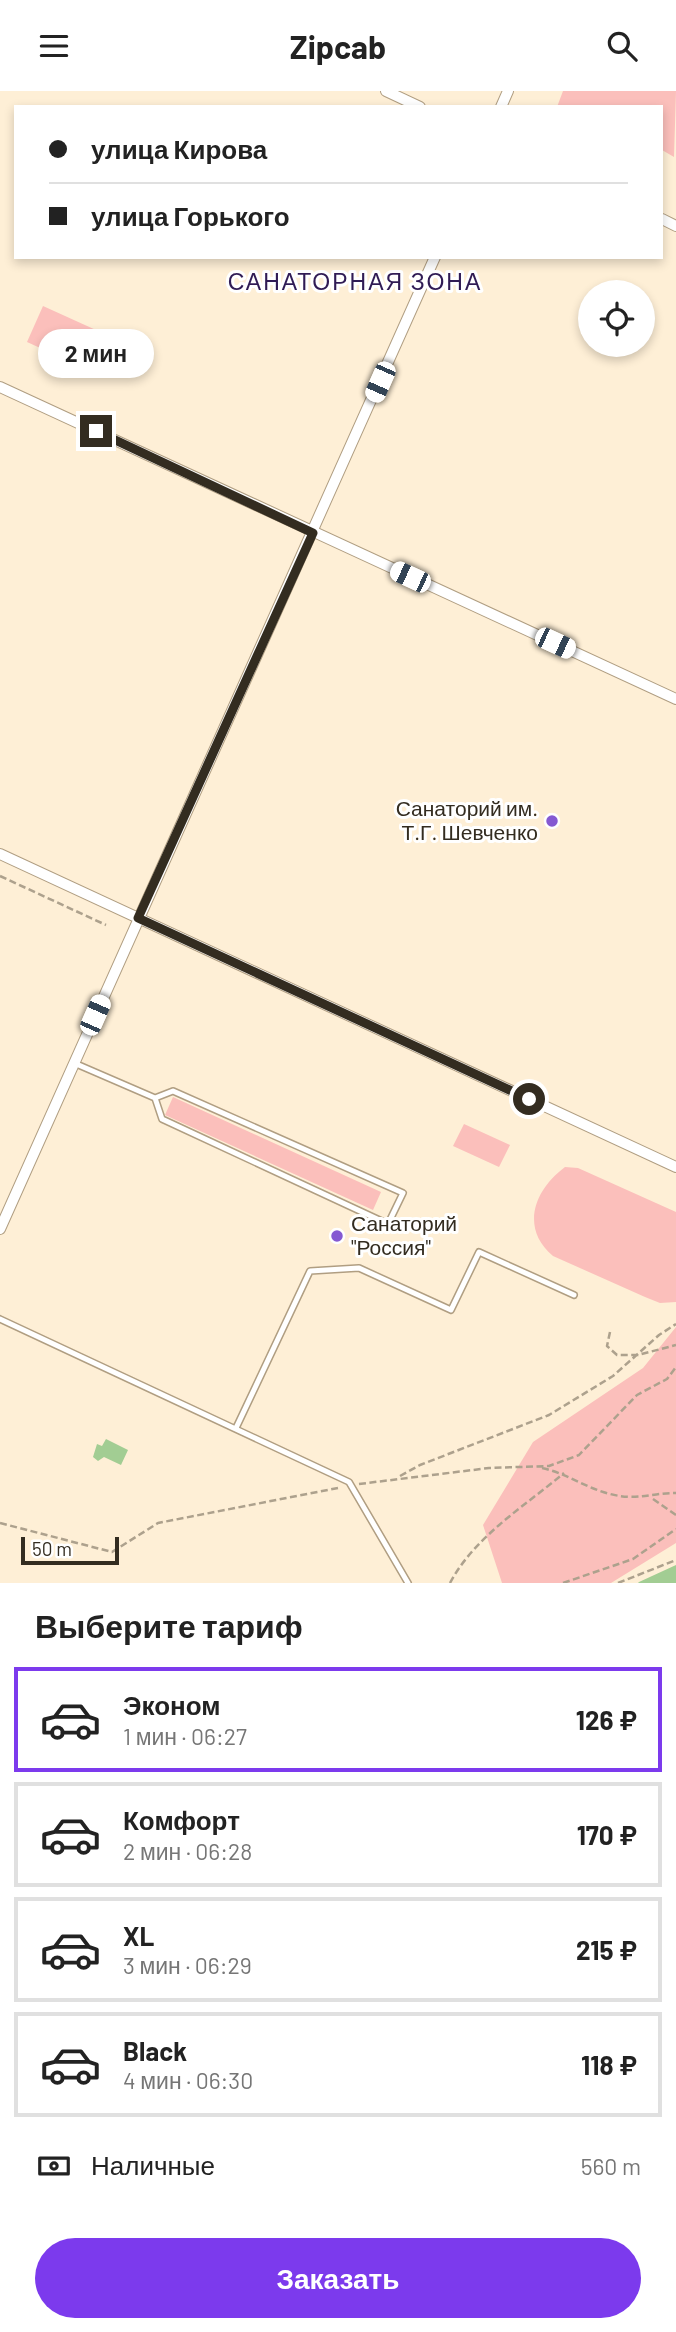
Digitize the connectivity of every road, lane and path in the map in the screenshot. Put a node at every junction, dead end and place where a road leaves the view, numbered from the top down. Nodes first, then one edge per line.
1 (386, 91) edge
2 (416, 105) edge
3 (434, 259) edge
4 (0, 387) edge
5 (313, 533) junction
6 (676, 699) edge
7 (0, 854) edge
8 (0, 876) edge
9 (138, 918) junction
10 (106, 925) dead end
11 (74, 1063) junction
12 (155, 1098) junction
13 (676, 1167) edge
14 (0, 1229) edge
15 (574, 1295) dead end
16 (0, 1319) edge
17 (676, 1324) edge
18 (610, 1332) dead end
19 (676, 1345) edge
20 (638, 1355) junction
21 (236, 1428) junction
22 (537, 1467) dead end
23 (564, 1473) junction
24 (397, 1478) dead end
25 (676, 1493) edge
26 (652, 1498) junction
27 (676, 1515) edge
28 (676, 1529) edge
29 (676, 1560) edge
30 (408, 1583) edge
31 (450, 1583) edge
32 (563, 1583) edge
33 (618, 1583) edge

1 - 2 street
3 - 5 street
4 - 5 street
5 - 6 street
5 - 9 street
7 - 9 street
8 - 10 path
9 - 11 street
9 - 13 street
11 - 12 lane
11 - 14 street
12 - 12 lane
15 - 21 lane
16 - 21 lane
17 - 20 path
18 - 20 path
19 - 20 path
20 - 24 path
21 - 30 lane
22 - 23 path
23 - 26 path
23 - 31 path
25 - 26 path
26 - 27 path
28 - 32 path
29 - 33 path

